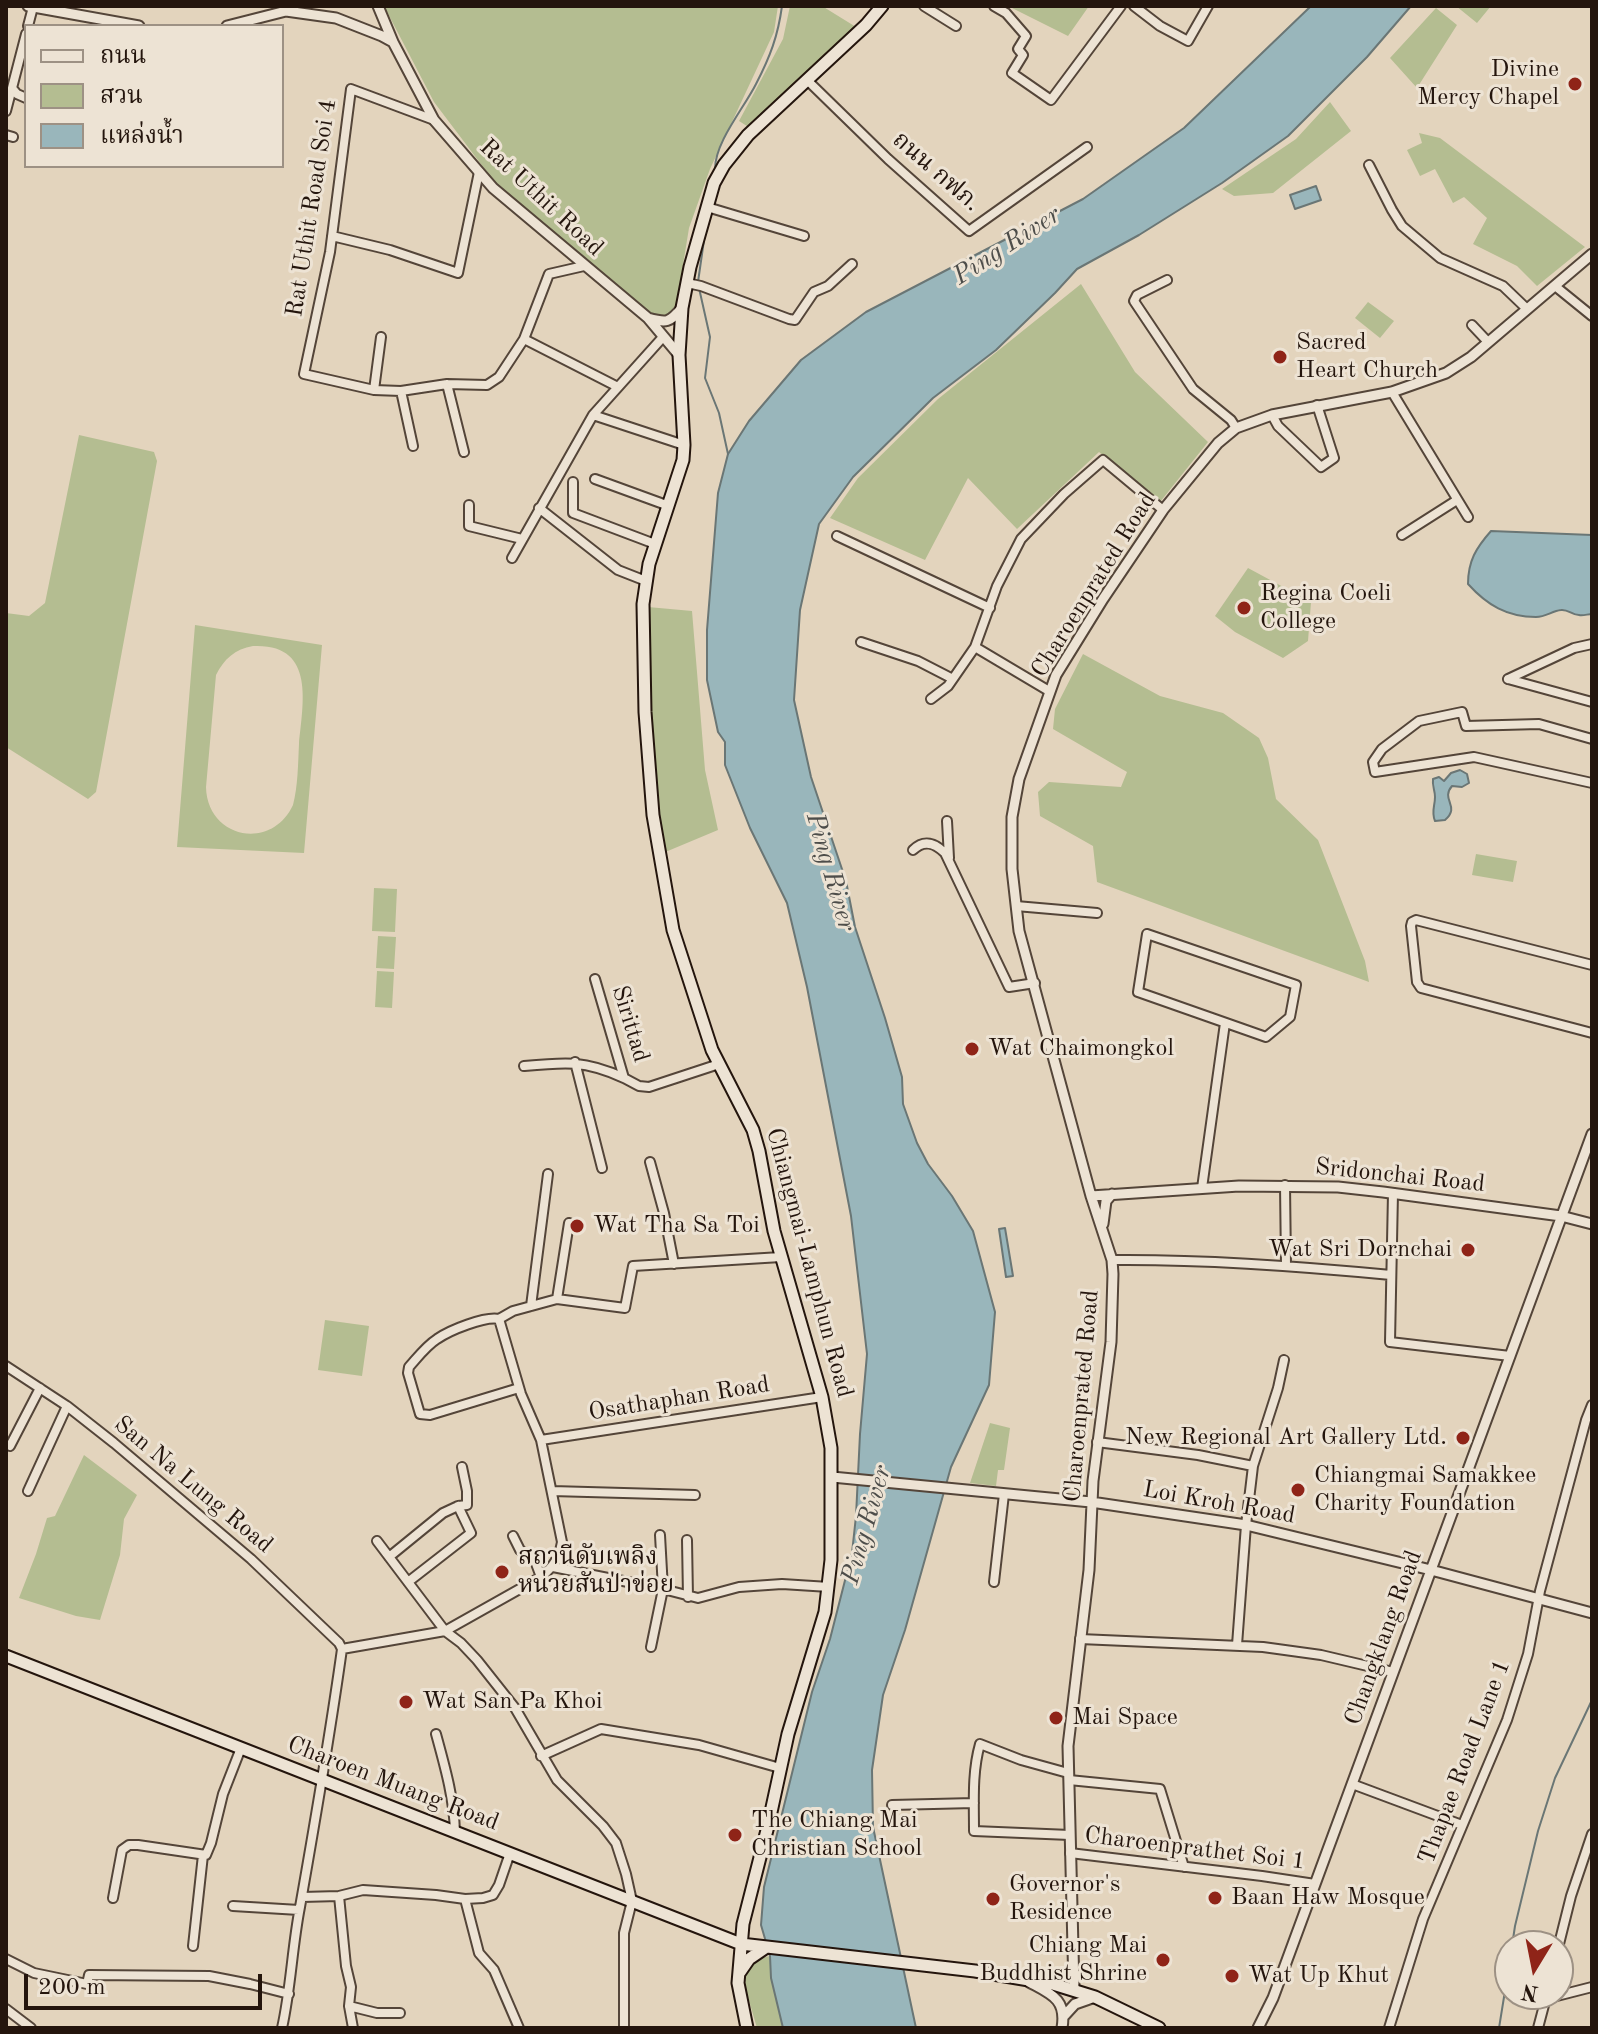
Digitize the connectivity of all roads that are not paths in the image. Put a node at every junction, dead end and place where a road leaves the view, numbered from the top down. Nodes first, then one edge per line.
1 (378, 6) edge
2 (882, 6) edge
3 (924, 6) edge
4 (994, 6) edge
5 (1121, 6) edge
6 (1134, 6) edge
7 (1208, 6) edge
8 (30, 7) edge
9 (52, 8) edge
10 (97, 22) edge
11 (118, 24) edge
12 (235, 24) edge
13 (956, 26) dead end
14 (24, 42) edge
15 (393, 42) junction
16 (807, 80) junction
17 (12, 88) junction
18 (24, 97) edge
19 (6, 111) edge
20 (434, 120) junction
21 (1087, 147) dead end
22 (1369, 165) dead end
23 (479, 172) junction
24 (707, 207) junction
25 (332, 236) junction
26 (804, 236) dead end
27 (1592, 254) edge
28 (852, 264) dead end
29 (584, 266) junction
30 (1167, 280) dead end
31 (693, 284) junction
32 (1555, 286) junction
33 (682, 308) junction
34 (1527, 309) junction
35 (1592, 316) edge
36 (648, 318) junction
37 (1472, 325) dead end
38 (381, 337) dead end
39 (663, 337) junction
40 (524, 339) junction
41 (1488, 342) junction
42 (679, 355) junction
43 (447, 384) junction
44 (618, 387) junction
45 (374, 390) junction
46 (401, 391) junction
47 (1392, 392) junction
48 (1317, 405) junction
49 (593, 415) junction
50 (1272, 415) junction
51 (1236, 428) junction
52 (684, 445) junction
53 (413, 446) dead end
54 (464, 452) dead end
55 (595, 479) dead end
56 (573, 482) dead end
57 (1457, 500) junction
58 (469, 505) dead end
59 (669, 506) junction
60 (539, 508) junction
61 (1163, 510) junction
62 (1468, 517) dead end
63 (1402, 535) dead end
64 (837, 536) dead end
65 (522, 539) junction
66 (655, 544) junction
67 (512, 558) dead end
68 (646, 581) junction
69 (990, 608) junction
70 (861, 642) dead end
71 (1592, 644) edge
72 (975, 647) junction
73 (953, 679) junction
74 (1049, 691) junction
75 (931, 699) dead end
76 (1592, 702) edge
77 (1592, 739) edge
78 (1592, 783) edge
79 (947, 821) dead end
80 (913, 850) dead end
81 (949, 859) junction
82 (1016, 906) junction
83 (1097, 913) dead end
84 (1592, 965) edge
85 (595, 979) dead end
86 (1035, 983) junction
87 (1225, 1023) junction
88 (1592, 1033) edge
89 (575, 1062) junction
90 (719, 1064) junction
91 (524, 1066) dead end
92 (624, 1078) junction
93 (1592, 1134) edge
94 (650, 1162) dead end
95 (602, 1168) dead end
96 (548, 1174) dead end
97 (1285, 1185) junction
98 (1202, 1188) junction
99 (1393, 1193) junction
100 (1112, 1194) junction
101 (1091, 1196) junction
102 (1561, 1216) junction
103 (569, 1223) dead end
104 (1592, 1224) edge
105 (1102, 1229) junction
106 (781, 1257) junction
107 (1112, 1260) junction
108 (674, 1264) junction
109 (1286, 1265) junction
110 (1391, 1275) junction
111 (557, 1299) junction
112 (531, 1306) junction
113 (499, 1319) junction
114 (1510, 1356) junction
115 (1284, 1360) dead end
116 (6, 1366) edge
117 (40, 1388) junction
118 (519, 1388) junction
119 (822, 1397) junction
120 (1592, 1405) edge
121 (67, 1406) junction
122 (541, 1440) junction
123 (1097, 1442) junction
124 (6, 1444) edge
125 (1253, 1466) junction
126 (462, 1467) dead end
127 (837, 1478) junction
128 (28, 1491) dead end
129 (552, 1491) junction
130 (1004, 1494) junction
131 (695, 1495) dead end
132 (1091, 1502) junction
133 (458, 1506) junction
134 (1246, 1525) junction
135 (660, 1535) dead end
136 (513, 1536) dead end
137 (687, 1540) dead end
138 (377, 1541) dead end
139 (389, 1557) junction
140 (553, 1567) junction
141 (1431, 1570) junction
142 (541, 1577) junction
143 (408, 1582) junction
144 (994, 1582) dead end
145 (829, 1587) junction
146 (663, 1589) junction
147 (688, 1597) junction
148 (1538, 1598) junction
149 (1592, 1613) edge
150 (445, 1631) junction
151 (1080, 1639) junction
152 (1237, 1645) junction
153 (651, 1647) dead end
154 (342, 1649) junction
155 (6, 1656) edge
156 (1393, 1672) junction
157 (436, 1734) dead end
158 (241, 1748) junction
159 (541, 1756) junction
160 (780, 1768) junction
161 (1068, 1777) junction
162 (321, 1780) junction
163 (1352, 1784) junction
164 (974, 1803) junction
165 (892, 1805) dead end
166 (1462, 1825) junction
167 (455, 1832) junction
168 (1592, 1834) edge
169 (1070, 1835) junction
170 (510, 1853) junction
171 (1070, 1853) junction
172 (203, 1855) junction
173 (1184, 1867) junction
174 (1315, 1884) junction
175 (339, 1896) junction
176 (302, 1897) junction
177 (113, 1898) dead end
178 (465, 1899) junction
179 (632, 1901) junction
180 (233, 1906) dead end
181 (299, 1910) junction
182 (1562, 1930) edge
183 (741, 1944) junction
184 (193, 1946) dead end
185 (765, 1948) junction
186 (6, 1959) edge
187 (1026, 1980) junction
188 (738, 1983) junction
189 (1074, 1989) junction
190 (289, 1994) junction
191 (1095, 1997) junction
192 (349, 2006) junction
193 (6, 2009) edge
194 (400, 2013) dead end
195 (1064, 2016) junction
196 (31, 2028) edge
197 (282, 2028) edge
198 (353, 2028) edge
199 (519, 2028) edge
200 (624, 2028) edge
201 (747, 2028) edge
202 (1062, 2028) edge
203 (1159, 2028) edge
204 (1258, 2028) edge
205 (1389, 2028) edge

1 - 15 street, Rat Uthit Road
2 - 16 main road, Chiangmai-Lamphun Road
3 - 13 street
4 - 5 street
6 - 7 street
8 - 9 street
9 - 10 street
10 - 11 street
12 - 15 street
14 - 17 street
15 - 20 street, Rat Uthit Road
16 - 21 street, ถนน กฟภ.
16 - 24 main road, Chiangmai-Lamphun Road
17 - 18 street
17 - 19 street
20 - 23 street, Rat Uthit Road
20 - 25 street, Rat Uthit Road Soi 4
22 - 34 street
23 - 25 street
23 - 29 street, Rat Uthit Road
24 - 26 street
24 - 31 main road, Chiangmai-Lamphun Road
25 - 45 street, Rat Uthit Road Soi 4
27 - 32 street, Charoenprated Road
28 - 31 street
29 - 36 street, Rat Uthit Road
29 - 40 street
30 - 51 street
31 - 33 main road, Chiangmai-Lamphun Road
32 - 34 street, Charoenprated Road
32 - 35 street
33 - 36 street
33 - 42 main road, Chiangmai-Lamphun Road
34 - 41 street, Charoenprated Road
36 - 39 street, Rat Uthit Road
37 - 41 street
38 - 45 street
39 - 42 street, Rat Uthit Road
39 - 44 street
40 - 43 street
40 - 44 street
41 - 47 street, Charoenprated Road
42 - 52 main road, Chiangmai-Lamphun Road
43 - 46 street
43 - 54 street
44 - 49 street
45 - 46 street
46 - 53 street
47 - 48 street, Charoenprated Road
47 - 57 street
48 - 50 street, Charoenprated Road
48 - 50 street
49 - 52 street
49 - 60 street
50 - 51 street, Charoenprated Road
51 - 61 street, Charoenprated Road
52 - 59 main road, Chiangmai-Lamphun Road
55 - 59 street
56 - 66 street
57 - 62 street
57 - 63 street
58 - 65 street
59 - 66 main road, Chiangmai-Lamphun Road
60 - 65 street
60 - 68 street
61 - 69 street
61 - 74 street, Charoenprated Road
64 - 69 street
65 - 67 street
66 - 68 main road, Chiangmai-Lamphun Road
68 - 90 main road, Chiangmai-Lamphun Road
69 - 72 street
70 - 73 street
71 - 76 street
72 - 73 street
72 - 74 street
73 - 75 street
74 - 82 street, Charoenprated Road
77 - 78 street
79 - 81 street
80 - 81 street
81 - 86 street
82 - 83 street
82 - 86 street, Charoenprated Road
84 - 88 street
85 - 92 street, Sirittad
86 - 101 street, Charoenprated Road
87 - 87 street
87 - 98 street
89 - 91 street
89 - 92 street
89 - 95 street
90 - 92 street, Sirittad
90 - 106 main road, Chiangmai-Lamphun Road
93 - 102 street, Changklang Road
94 - 108 street
96 - 112 street
97 - 98 street, Sridonchai Road
97 - 99 street, Sridonchai Road
97 - 109 street
98 - 100 street, Sridonchai Road
99 - 102 street, Sridonchai Road
99 - 110 street
100 - 101 street, Sridonchai Road
100 - 105 street
101 - 105 street, Charoenprated Road
102 - 104 street, Sridonchai Road
102 - 114 street, Changklang Road
103 - 111 street
105 - 107 street, Charoenprated Road
106 - 108 street
106 - 119 main road, Chiangmai-Lamphun Road
107 - 109 street
107 - 123 street, Charoenprated Road
108 - 111 street
109 - 110 street
110 - 114 street
111 - 112 street
112 - 113 street
113 - 118 street
113 - 118 street
114 - 141 street, Changklang Road
115 - 125 street
116 - 117 street, San Na Lung Road
117 - 121 street, San Na Lung Road
117 - 124 street
118 - 122 street
119 - 122 street, Osathaphan Road
119 - 127 main road, Chiangmai-Lamphun Road
120 - 148 street, Thapae Road Lane 1
121 - 128 street
121 - 154 street, San Na Lung Road
122 - 129 street
123 - 125 street
123 - 132 street, Charoenprated Road
125 - 134 street
126 - 133 street
127 - 130 street, Loi Kroh Road
127 - 145 main road, Chiangmai-Lamphun Road
129 - 131 street
129 - 140 street
130 - 132 street, Loi Kroh Road
130 - 144 street
132 - 134 street, Loi Kroh Road
132 - 151 street, Charoenprated Road
133 - 139 street
133 - 143 street
134 - 141 street, Loi Kroh Road
134 - 152 street
135 - 146 street
136 - 142 street
137 - 147 street
138 - 139 street
139 - 143 street
140 - 142 street
140 - 146 street
141 - 148 street, Loi Kroh Road
141 - 156 street, Changklang Road
142 - 150 street
143 - 150 street
145 - 147 street
145 - 160 main road, Chiangmai-Lamphun Road
146 - 147 street
146 - 153 street
148 - 149 street, Loi Kroh Road
148 - 166 street, Thapae Road Lane 1
150 - 154 street
150 - 159 street
151 - 152 street
151 - 161 street, Charoenprated Road
152 - 156 street
154 - 162 street
155 - 158 main road, Charoen Muang Road
156 - 163 street, Changklang Road
157 - 167 street
158 - 162 main road, Charoen Muang Road
158 - 172 street
159 - 160 street
159 - 179 street
160 - 183 main road, Chiangmai-Lamphun Road
161 - 164 street
161 - 169 street, Charoenprated Road
161 - 173 street
162 - 167 main road, Charoen Muang Road
162 - 176 street
163 - 166 street
163 - 174 street, Changklang Road
164 - 165 street
164 - 169 street
166 - 205 street, Thapae Road Lane 1
167 - 170 main road, Charoen Muang Road
168 - 182 street
169 - 171 street, Charoenprated Road
170 - 178 street
170 - 179 main road, Charoen Muang Road
171 - 173 street, Charoenprathet Soi 1
171 - 189 street, Charoenprated Road
172 - 177 street
172 - 184 street
173 - 174 street, Charoenprathet Soi 1
174 - 204 street, Changklang Road
175 - 176 street
175 - 178 street
175 - 192 street
176 - 181 street
178 - 199 street
179 - 183 main road, Charoen Muang Road
179 - 200 street
180 - 181 street
181 - 190 street
183 - 185 main road, Charoen Muang Road
183 - 188 main road, Chiangmai-Lamphun Road
185 - 187 main road, Charoen Muang Road
185 - 188 main road
186 - 190 street
187 - 189 main road, Charoen Muang Road
187 - 195 street
188 - 201 main road, Chiangmai-Lamphun Road
189 - 191 main road, Charoen Muang Road
190 - 197 street
191 - 195 street
191 - 203 main road, Charoen Muang Road
192 - 194 street
192 - 198 street
193 - 196 street
195 - 202 street

